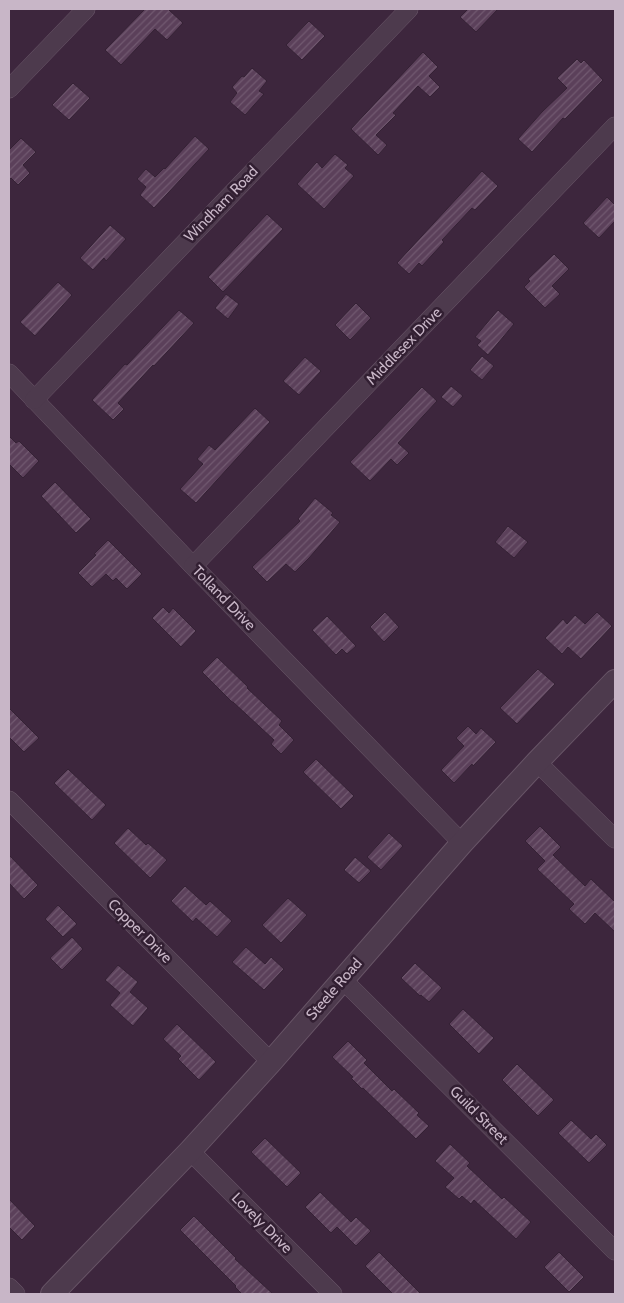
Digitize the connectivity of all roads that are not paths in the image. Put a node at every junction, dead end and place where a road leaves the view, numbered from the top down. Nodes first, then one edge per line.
1 (86, 9) edge
2 (409, 9) edge
3 (9, 89) edge
4 (615, 126) edge
5 (9, 373) edge
6 (34, 400) junction
7 (193, 566) junction
8 (615, 681) edge
9 (537, 762) junction
10 (9, 800) edge
11 (615, 839) edge
12 (462, 843) junction
13 (342, 979) junction
14 (271, 1062) junction
15 (190, 1152) junction
16 (615, 1251) edge
17 (9, 1286) edge
18 (16, 1294) edge
19 (52, 1294) edge
20 (334, 1294) edge

1 - 3 street
2 - 6 street, Windham Road
4 - 7 street, Middlesex Drive
5 - 6 street, Tolland Drive
6 - 7 street, Tolland Drive
7 - 12 street, Tolland Drive
8 - 9 street, Steele Road
9 - 11 street
9 - 12 street, Steele Road
10 - 14 street, Copper Drive
12 - 13 street, Steele Road
13 - 14 street, Steele Road
13 - 16 street, Guild Street
14 - 15 street, Steele Road
15 - 19 street, Steele Road
15 - 20 street, Lovely Drive
17 - 18 street

